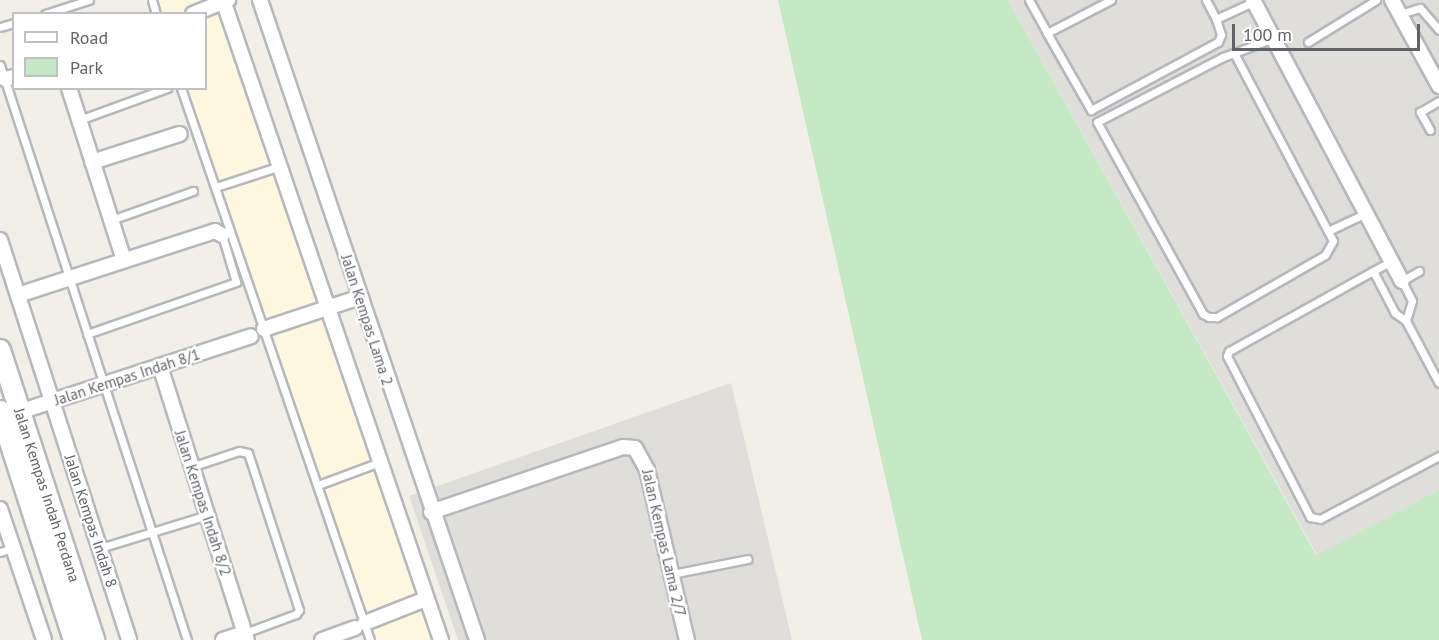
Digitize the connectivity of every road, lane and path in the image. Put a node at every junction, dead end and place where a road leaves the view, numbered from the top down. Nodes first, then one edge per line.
1 (89, 0) edge
2 (260, 0) edge
3 (1029, 0) edge
4 (1111, 0) edge
5 (1206, 0) edge
6 (1376, 0) edge
7 (1392, 0) edge
8 (224, 1) edge
9 (1254, 1) edge
10 (51, 12) edge
11 (198, 12) edge
12 (1400, 14) junction
13 (1216, 19) junction
14 (1439, 30) edge
15 (1047, 33) junction
16 (1275, 38) junction
17 (1308, 42) dead end
18 (1234, 53) junction
19 (0, 65) edge
20 (1437, 78) edge
21 (6, 79) edge
22 (70, 90) edge
23 (162, 90) edge
24 (182, 90) edge
25 (1439, 101) edge
26 (1091, 110) junction
27 (79, 120) junction
28 (1097, 122) junction
29 (1430, 130) dead end
30 (180, 134) dead end
31 (92, 162) junction
32 (280, 166) junction
33 (216, 187) junction
34 (193, 191) dead end
35 (1366, 213) junction
36 (111, 220) junction
37 (1328, 231) junction
38 (222, 235) joint
39 (0, 240) edge
40 (124, 260) junction
41 (1392, 261) junction
42 (1373, 271) junction
43 (1419, 271) dead end
44 (69, 278) junction
45 (1402, 280) junction
46 (18, 295) junction
47 (360, 297) junction
48 (327, 306) junction
49 (1406, 321) junction
50 (264, 329) junction
51 (87, 334) junction
52 (251, 336) dead end
53 (0, 350) edge
54 (160, 366) junction
55 (1439, 383) edge
56 (103, 385) junction
57 (52, 402) junction
58 (8, 414) edge
59 (1439, 456) edge
60 (380, 462) junction
61 (192, 467) junction
62 (318, 485) junction
63 (0, 509) edge
64 (432, 512) junction
65 (207, 515) junction
66 (152, 532) junction
67 (100, 548) junction
68 (6, 550) edge
69 (748, 559) dead end
70 (672, 574) junction
71 (426, 599) junction
72 (360, 626) junction
73 (246, 636) edge
74 (44, 640) edge
75 (74, 640) edge
76 (94, 640) edge
77 (129, 640) edge
78 (187, 640) edge
79 (223, 640) edge
80 (322, 640) edge
81 (370, 640) edge
82 (441, 640) edge
83 (477, 640) edge
84 (687, 640) edge

1 - 10 lane
2 - 47 street, Jalan Kempas Lama 2
3 - 15 lane
4 - 15 lane
5 - 13 lane
6 - 17 lane
7 - 12 street
8 - 11 street
8 - 32 street
9 - 13 lane
9 - 16 street
12 - 14 lane
12 - 20 street
13 - 26 lane
15 - 26 lane
16 - 18 lane
16 - 35 street
18 - 28 lane
18 - 37 lane
19 - 21 lane
21 - 44 lane
22 - 27 street
23 - 27 lane
24 - 33 lane
25 - 29 lane
26 - 28 lane
27 - 31 street
28 - 37 lane
30 - 31 street
31 - 36 street
32 - 33 lane
32 - 48 street
33 - 50 lane
34 - 36 lane
35 - 37 lane
35 - 41 street
36 - 40 street
38 - 40 street
38 - 51 lane
39 - 46 street, Jalan Kempas Indah 8
40 - 44 street
41 - 42 lane
41 - 45 street
42 - 49 lane
42 - 59 lane
43 - 45 lane
44 - 46 street
44 - 51 lane
45 - 49 lane
46 - 57 street, Jalan Kempas Indah 8
47 - 48 street
47 - 64 street, Jalan Kempas Lama 2
48 - 50 street
48 - 60 street
49 - 55 lane
50 - 62 lane
51 - 56 lane
52 - 54 street, Jalan Kempas Indah 8/1
53 - 58 street, Jalan Kempas Indah Perdana
54 - 56 street, Jalan Kempas Indah 8/1
54 - 61 street, Jalan Kempas Indah 8/2
56 - 57 street, Jalan Kempas Indah 8/1
56 - 66 lane
57 - 58 street, Jalan Kempas Indah 8/1
57 - 67 street, Jalan Kempas Indah 8
58 - 75 street, Jalan Kempas Indah Perdana
58 - 76 street, Jalan Kempas Indah Perdana
60 - 62 lane
60 - 71 street
61 - 65 street, Jalan Kempas Indah 8/2
61 - 73 lane
62 - 72 lane
63 - 68 street
64 - 70 street, Jalan Kempas Lama 2/7
64 - 83 street, Jalan Kempas Lama 2
65 - 66 lane
65 - 73 street, Jalan Kempas Indah 8/2
66 - 67 lane
66 - 78 lane
67 - 77 street, Jalan Kempas Indah 8
68 - 74 street
69 - 70 lane
70 - 84 street, Jalan Kempas Lama 2/7
71 - 72 street
71 - 82 street
72 - 80 street
72 - 81 lane
73 - 79 street

